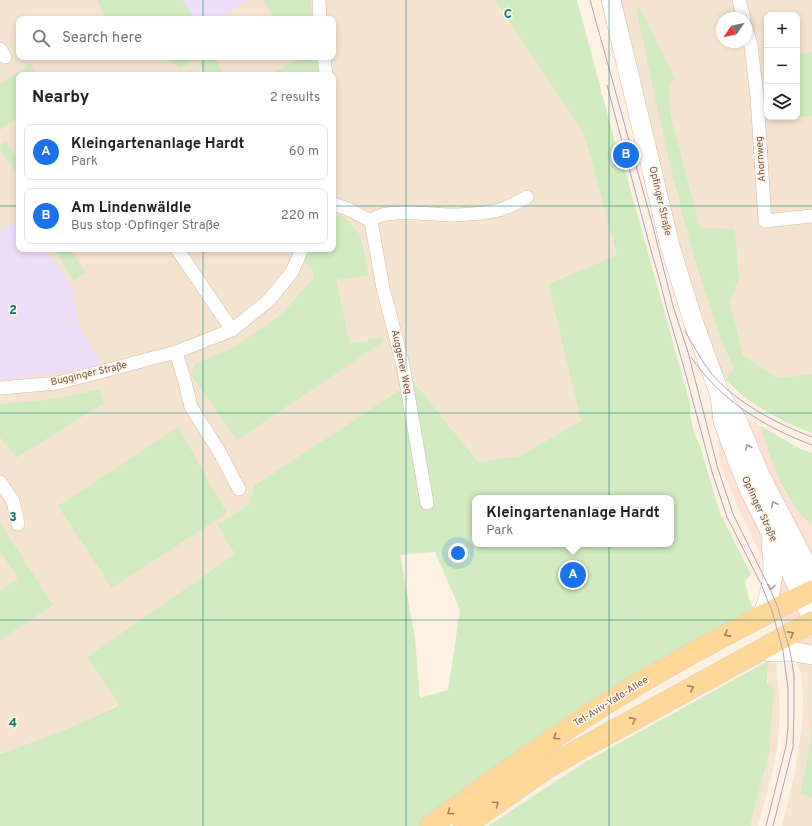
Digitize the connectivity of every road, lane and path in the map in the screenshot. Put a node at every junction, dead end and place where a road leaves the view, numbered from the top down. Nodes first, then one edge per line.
1 (319, 0) edge
2 (739, 0) edge
3 (612, 1) edge
4 (742, 12) edge
5 (320, 16) edge
6 (751, 48) edge
7 (324, 60) edge
8 (326, 72) edge
9 (527, 197) dead end
10 (336, 205) edge
11 (812, 216) edge
12 (370, 221) junction
13 (178, 252) edge
14 (301, 252) edge
15 (232, 330) junction
16 (176, 352) junction
17 (0, 388) edge
18 (0, 482) edge
19 (239, 489) dead end
20 (427, 503) dead end
21 (18, 524) dead end
22 (777, 528) junction
23 (812, 545) edge
24 (812, 576) edge
25 (807, 594) edge
26 (762, 616) junction
27 (812, 618) edge
28 (812, 622) edge
29 (770, 652) joint
30 (812, 655) edge
31 (739, 662) junction
32 (430, 826) edge
33 (464, 826) edge

1 - 5 street
2 - 4 street
3 - 22 street, Opfinger Straße
6 - 11 street, Ahornweg
7 - 8 street
9 - 12 street
10 - 12 street
12 - 20 street, Auggener Weg
13 - 15 street
14 - 15 street, Bugginger Straße
15 - 16 street, Bugginger Straße
16 - 17 street, Bugginger Straße
16 - 19 street
18 - 21 street
22 - 23 street
22 - 24 street, Opfinger Straße
22 - 25 street, Opfinger Straße
22 -> 26 street
25 - 26 main road, Tel-Aviv-Yafo-Allee
25 - 27 street, Opfinger Straße
26 -> 32 main road, Tel-Aviv-Yafo-Allee
31 -> 28 main road
29 - 30 street
29 - 31 main road
33 -> 31 main road

